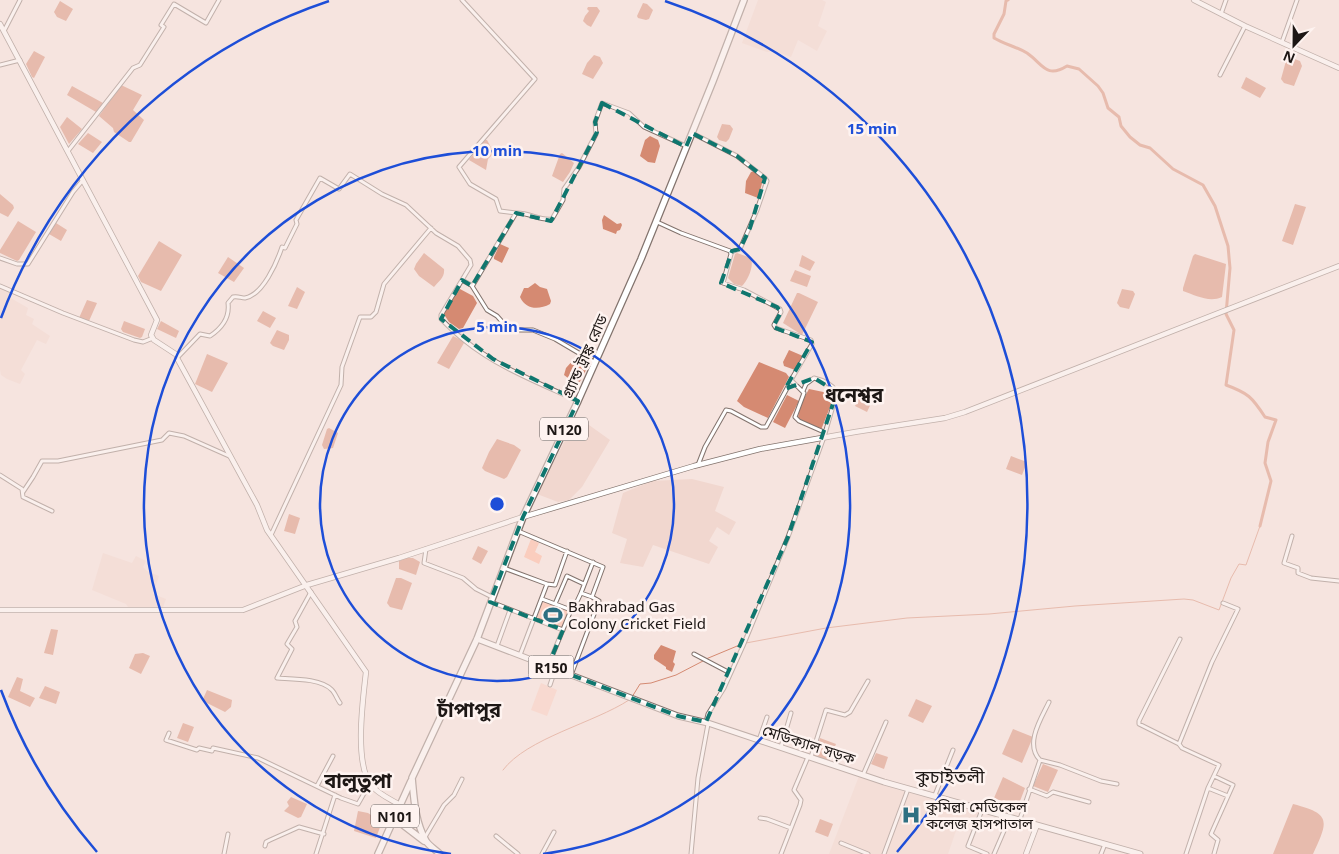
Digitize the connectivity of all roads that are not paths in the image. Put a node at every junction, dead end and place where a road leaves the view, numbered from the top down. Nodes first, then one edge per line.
1 (20, 0) edge
2 (219, 0) edge
3 (462, 0) edge
4 (744, 0) edge
5 (1194, 0) edge
6 (1226, 0) edge
7 (1297, 0) edge
8 (1221, 14) junction
9 (0, 24) edge
10 (1245, 26) junction
11 (4, 31) junction
12 (1282, 42) junction
13 (20, 60) junction
14 (0, 65) edge
15 (1339, 68) edge
16 (1220, 75) dead end
17 (692, 133) junction
18 (686, 147) junction
19 (68, 151) junction
20 (83, 180) junction
21 (516, 213) junction
22 (656, 222) junction
23 (432, 228) junction
24 (731, 252) junction
25 (0, 258) edge
26 (1339, 266) edge
27 (462, 280) junction
28 (0, 286) edge
29 (472, 286) junction
30 (153, 338) junction
31 (177, 358) junction
32 (595, 362) junction
33 (791, 382) junction
34 (803, 391) junction
35 (578, 401) junction
36 (824, 435) junction
37 (229, 456) junction
38 (698, 465) junction
39 (0, 475) edge
40 (22, 492) junction
41 (52, 511) dead end
42 (523, 517) junction
43 (518, 531) junction
44 (271, 535) junction
45 (1292, 536) dead end
46 (426, 549) junction
47 (567, 551) junction
48 (593, 562) junction
49 (504, 568) junction
50 (1339, 581) edge
51 (547, 584) junction
52 (584, 584) junction
53 (307, 585) junction
54 (312, 592) junction
55 (581, 593) junction
56 (592, 597) junction
57 (542, 598) junction
58 (491, 599) junction
59 (1223, 603) dead end
60 (555, 604) junction
61 (0, 610) edge
62 (510, 610) junction
63 (570, 610) junction
64 (534, 619) junction
65 (563, 630) junction
66 (477, 639) junction
67 (1180, 639) dead end
68 (497, 646) junction
69 (694, 654) dead end
70 (520, 656) junction
71 (548, 666) junction
72 (556, 669) junction
73 (730, 673) junction
74 (571, 675) junction
75 (868, 681) dead end
76 (550, 685) dead end
77 (1049, 702) dead end
78 (340, 704) dead end
79 (791, 713) dead end
80 (767, 717) dead end
81 (886, 722) dead end
82 (707, 723) junction
83 (169, 733) dead end
84 (759, 740) junction
85 (1179, 744) junction
86 (781, 748) junction
87 (953, 750) dead end
88 (334, 756) dead end
89 (809, 757) junction
90 (1040, 760) junction
91 (863, 775) junction
92 (1214, 776) junction
93 (412, 778) junction
94 (462, 779) dead end
95 (370, 783) junction
96 (1118, 784) dead end
97 (317, 786) junction
98 (1208, 788) junction
99 (908, 789) junction
100 (1029, 789) junction
101 (335, 795) junction
102 (935, 795) junction
103 (1228, 796) junction
104 (1089, 802) dead end
105 (400, 804) junction
106 (983, 808) junction
107 (1010, 817) junction
108 (394, 818) junction
109 (760, 818) dead end
110 (1020, 820) junction
111 (1037, 825) junction
112 (791, 828) junction
113 (554, 832) dead end
114 (228, 834) dead end
115 (324, 834) junction
116 (496, 836) dead end
117 (425, 840) junction
118 (841, 843) dead end
119 (1105, 843) junction
120 (265, 846) dead end
121 (976, 852) edge
122 (224, 854) edge
123 (316, 854) edge
124 (378, 854) edge
125 (440, 854) edge
126 (518, 854) edge
127 (542, 854) edge
128 (690, 854) edge
129 (781, 854) edge
130 (868, 854) edge
131 (884, 854) edge
132 (987, 854) edge
133 (994, 854) edge
134 (1026, 854) edge
135 (1101, 854) edge
136 (1140, 854) edge
137 (1186, 854) edge
138 (1214, 854) edge

1 - 11 street
2 - 19 street
3 - 21 street
4 - 17 highway, গ্র্যান্ড ট্রাঙ্ক রোড / N120
5 - 8 main road
6 - 8 street
7 - 12 street
8 - 10 main road
9 - 11 main road
10 - 12 main road
10 - 16 street
11 - 13 main road
12 - 15 main road
13 - 14 street
13 - 19 main road
17 - 18 highway, গ্র্যান্ড ট্রাঙ্ক রোড / N120
17 - 24 street
18 - 21 street
18 - 22 highway, গ্র্যান্ড ট্রাঙ্ক রোড / N120
19 - 20 main road
20 - 25 street
20 - 30 main road
21 - 29 street
22 - 24 street
22 - 32 highway, গ্র্যান্ড ট্রাঙ্ক রোড / N120
23 - 27 street
23 - 31 street
23 - 44 street
24 - 33 street
26 - 36 main road
27 - 29 street
27 - 35 street
28 - 30 street
29 - 32 street
30 - 31 main road
31 - 37 main road
32 - 35 highway, গ্র্যান্ড ট্রাঙ্ক রোড / N120
33 - 34 street
33 - 38 street
34 - 36 street
34 - 36 street
35 - 42 highway, গ্র্যান্ড ট্রাঙ্ক রোড / N120
36 - 38 main road
36 - 73 street
37 - 40 street
37 - 44 main road
38 - 42 main road
39 - 40 street
40 - 41 street
42 - 43 highway, গ্র্যান্ড ট্রাঙ্ক রোড / N120
42 - 46 main road
43 - 47 street
43 - 49 highway, গ্র্যান্ড ট্রাঙ্ক রোড / N120
44 - 53 main road
45 - 50 street
46 - 53 main road
46 - 58 street
47 - 48 street
47 - 51 street
48 - 52 street
48 - 56 street
49 - 51 street
49 - 58 highway, গ্র্যান্ড ট্রাঙ্ক রোড / N120
51 - 57 street
52 - 55 street
52 - 60 street
53 - 54 main road
53 - 61 main road
54 - 78 street
54 - 95 main road
55 - 56 street
55 - 63 street
56 - 74 street
57 - 60 street
57 - 64 street
58 - 62 street
58 - 66 highway, গ্র্যান্ড ট্রাঙ্ক রোড / N120
59 - 85 street
60 - 63 street
62 - 64 street
62 - 68 street
63 - 65 street
64 - 65 street
64 - 70 street
65 - 71 street
66 - 68 main road, মেডিক্যাল সড়ক / R150
66 - 93 highway, গ্র্যান্ড ট্রাঙ্ক রোড / N120
67 - 85 street
68 - 70 main road, মেডিক্যাল সড়ক / R150
69 - 73 street
70 - 71 main road, মেডিক্যাল সড়ক / R150
71 - 72 main road, মেডিক্যাল সড়ক / R150
72 - 74 main road, মেডিক্যাল সড়ক / R150
72 - 76 street
73 - 82 street
74 - 82 main road, মেডিক্যাল সড়ক / R150
75 - 89 street
77 - 90 street
79 - 86 street
80 - 84 street
81 - 91 street
82 - 84 main road, মেডিক্যাল সড়ক / R150
82 - 128 street
83 - 97 street
84 - 86 main road, মেডিক্যাল সড়ক / R150
85 - 92 street
86 - 89 main road, মেডিক্যাল সড়ক / R150
87 - 102 street
88 - 97 street
89 - 91 main road, মেডিক্যাল সড়ক / R150
89 - 112 street
90 - 96 street
90 - 100 street
91 - 99 main road, মেডিক্যাল সড়ক / R150
92 - 98 street
92 - 103 street
93 - 105 highway, N101
93 - 117 highway
94 - 117 street
95 - 101 street
95 - 105 main road
97 - 101 street
98 - 103 street
98 - 137 street
99 - 102 main road, মেডিক্যাল সড়ক / R150
99 - 131 street
100 - 104 street
100 - 110 street
101 - 115 street
102 - 106 main road, মেডিক্যাল সড়ক / R150
103 - 138 street
105 - 108 highway, N101
106 - 107 main road, মেডিক্যাল সড়ক / R150
106 - 121 street
107 - 110 main road, মেডিক্যাল সড়ক / R150
107 - 133 street
108 - 117 highway, N101
108 - 124 highway, N101
109 - 112 street
110 - 111 main road, মেডিক্যাল সড়ক / R150
111 - 119 main road, মেডিক্যাল সড়ক / R150
111 - 134 main road
112 - 129 street
113 - 127 street
114 - 122 street
115 - 120 street
115 - 123 street
116 - 126 street
117 - 125 highway
118 - 130 street
119 - 135 street
119 - 136 main road, মেডিক্যাল সড়ক / R150
121 - 132 street

